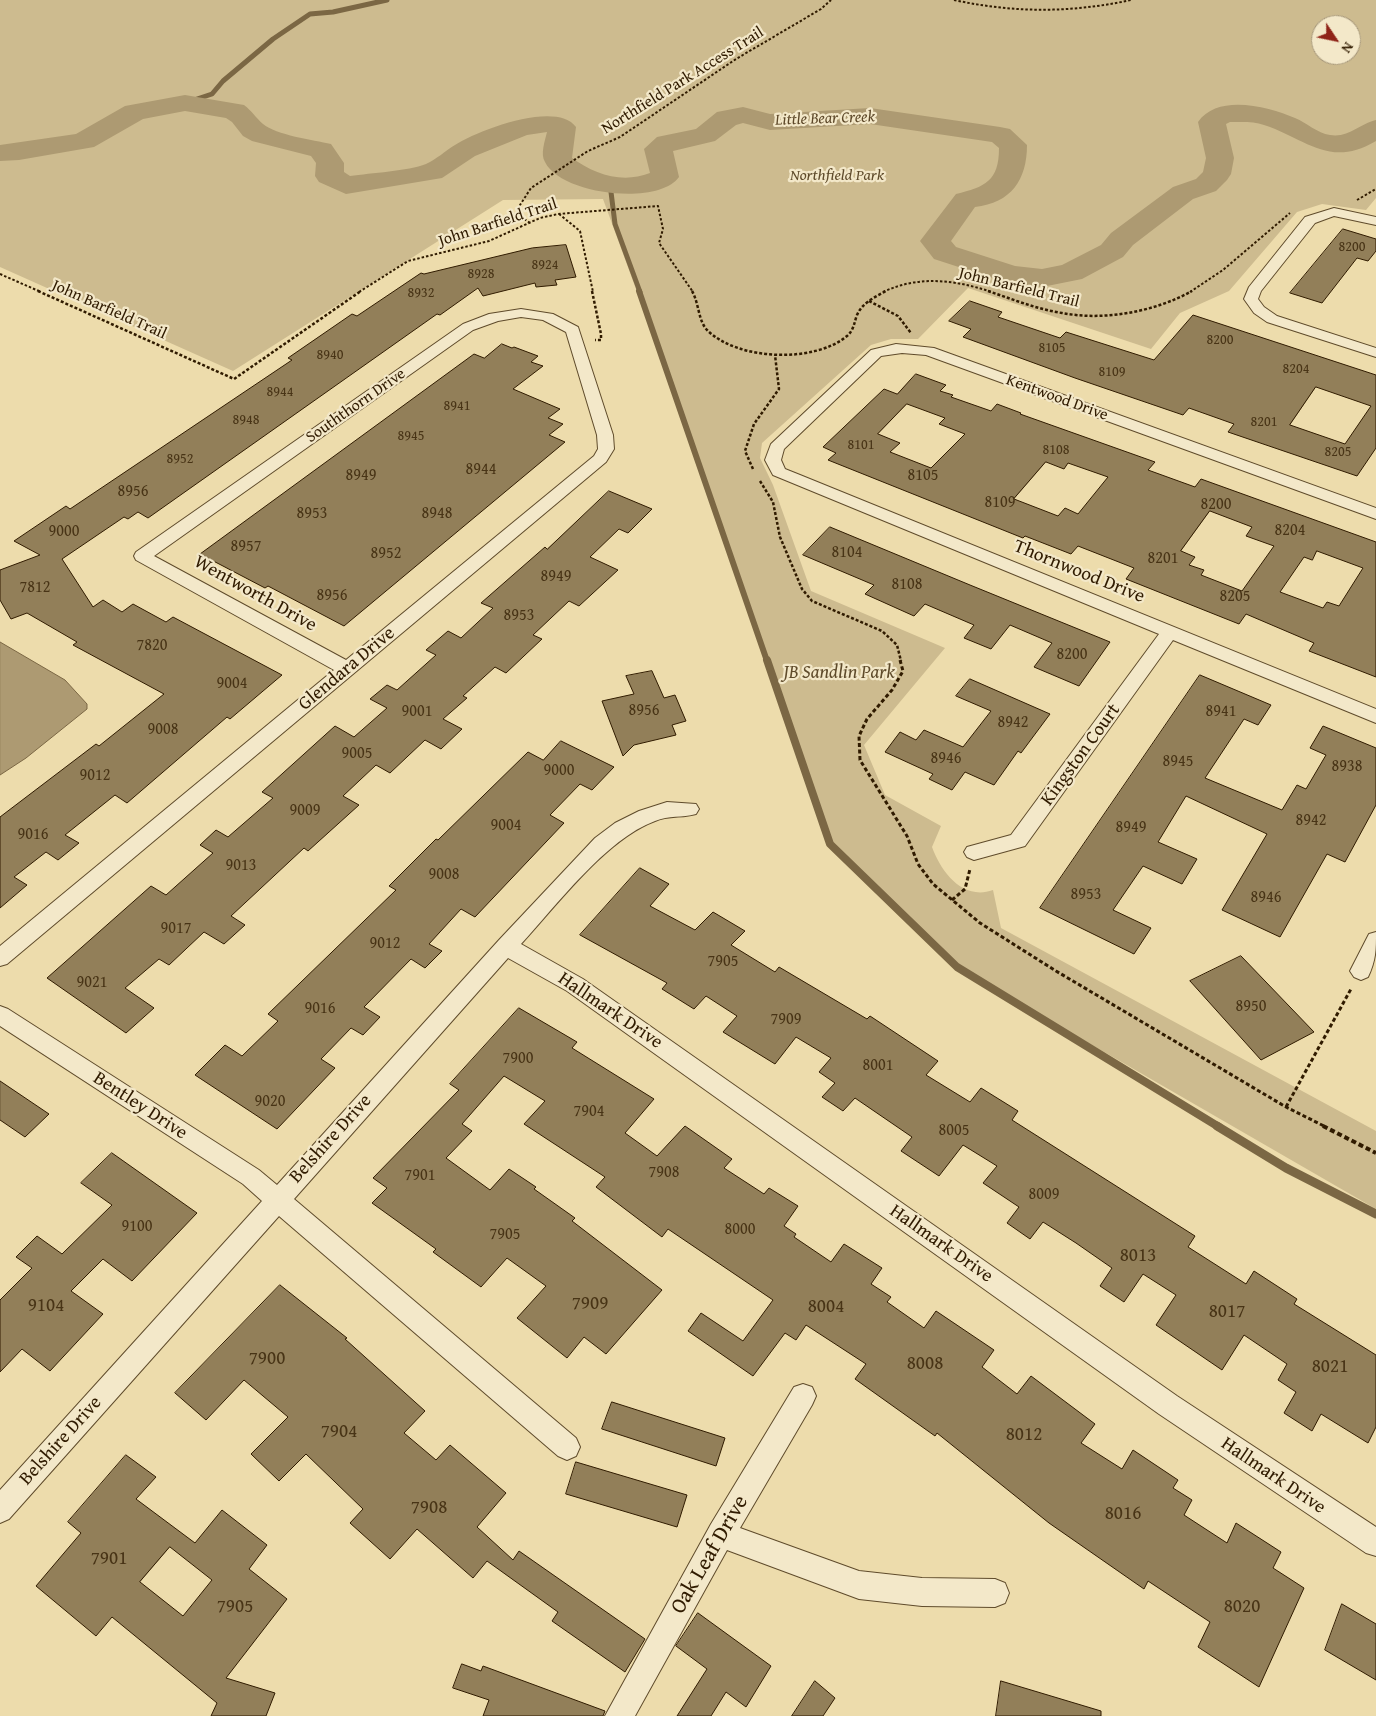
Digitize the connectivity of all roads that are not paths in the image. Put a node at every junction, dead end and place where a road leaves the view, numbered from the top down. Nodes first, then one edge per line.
1 (1376, 221) edge
2 (577, 343) joint
3 (1376, 352) edge
4 (773, 460) joint
5 (1376, 514) edge
6 (142, 556) joint
7 (1170, 632) junction
8 (347, 669) junction
9 (1376, 716) edge
10 (689, 809) dead end
11 (974, 852) road end
12 (1376, 940) edge
13 (506, 946) junction
14 (0, 958) edge
15 (1360, 970) road end
16 (0, 1015) edge
17 (277, 1200) junction
18 (804, 1396) dead end
19 (567, 1447) dead end
20 (0, 1510) edge
21 (721, 1534) junction
22 (1376, 1543) edge
23 (995, 1592) dead end
24 (619, 1716) edge

1 - 3 street
2 - 6 street, Souththorn Drive
2 - 8 street, Glendara Drive
4 - 5 street, Kentwood Drive
4 - 7 street, Thornwood Drive
6 - 8 street, Wentworth Drive
7 - 9 street, Thornwood Drive
7 - 11 street, Kingston Court
8 - 14 street, Glendara Drive
10 - 13 street, Belshire Drive
12 - 15 street
13 - 17 street, Belshire Drive
13 - 22 street, Hallmark Drive
16 - 17 street, Bentley Drive
17 - 19 street
17 - 20 street, Belshire Drive
18 - 21 street, Oak Leaf Drive
21 - 23 street
21 - 24 street, Oak Leaf Drive

